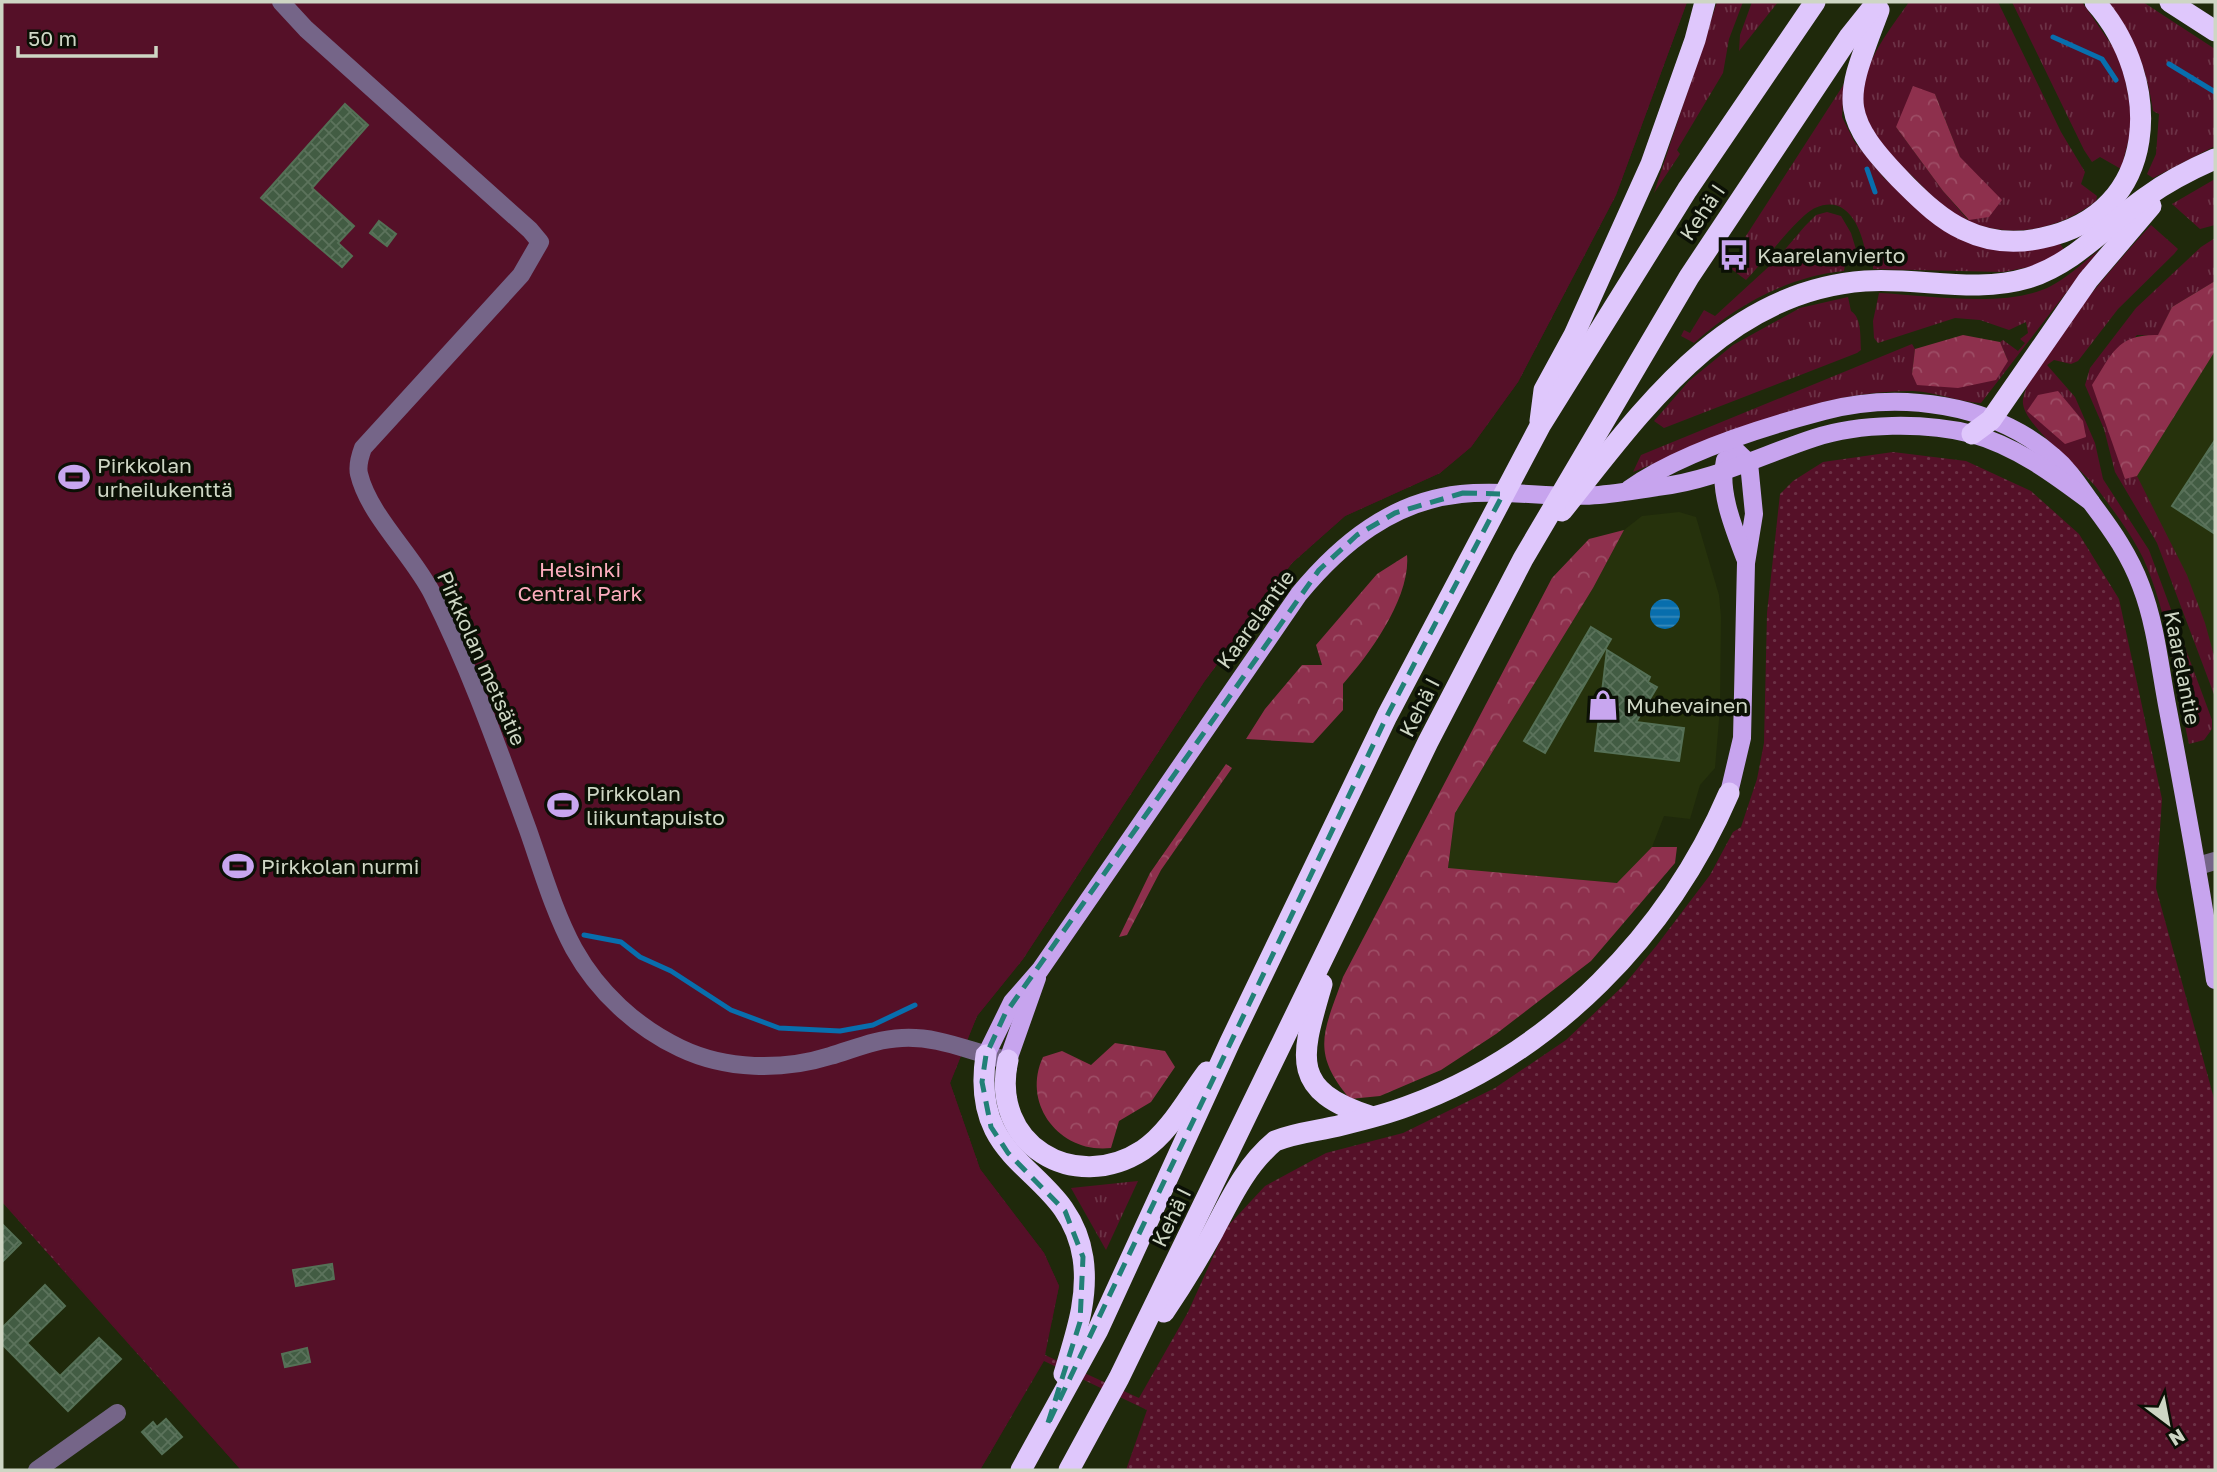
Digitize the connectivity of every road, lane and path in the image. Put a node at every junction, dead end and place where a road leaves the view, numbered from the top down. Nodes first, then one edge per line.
1 (281, 2) edge
2 (1705, 2) edge
3 (1815, 2) edge
4 (1879, 2) edge
5 (2095, 2) edge
6 (2170, 2) edge
7 (2215, 31) edge
8 (2215, 159) edge
9 (2176, 181) junction
10 (1991, 420) junction
11 (1540, 426) junction
12 (1972, 434) junction
13 (1728, 443) junction
14 (1749, 463) junction
15 (1722, 471) junction
16 (1629, 489) junction
17 (2091, 502) junction
18 (1523, 559) junction
19 (1746, 563) junction
20 (1729, 793) joint
21 (2207, 863) edge
22 (1338, 927) junction
23 (1040, 970) junction
24 (2215, 980) edge
25 (1230, 1042) junction
26 (986, 1055) junction
27 (1008, 1060) junction
28 (1370, 1116) junction
29 (1119, 1378) junction
30 (117, 1413) dead end
31 (1047, 1426) junction
32 (37, 1470) edge
33 (1021, 1470) edge
34 (1069, 1470) edge

1 - 26 street, Pirkkolan metsätie
2 - 11 highway
3 - 11 highway, Kehä I
4 - 5 highway
4 - 18 highway, Kehä I
6 - 7 highway
8 - 9 highway
9 - 10 highway
9 - 18 highway
10 - 12 highway
10 - 13 main road, Kaarelantie
10 - 17 main road, Kaarelantie
11 - 25 highway, Kehä I
12 - 14 main road, Kaarelantie
12 - 17 main road, Kaarelantie
13 - 14 main road
13 - 15 main road
13 - 16 main road, Kaarelantie
14 - 15 main road, Kaarelantie
14 - 19 main road
15 - 16 main road, Kaarelantie
15 - 19 main road
16 - 23 main road, Kaarelantie
17 - 21 main road, Kaarelantie
18 - 22 highway, Kehä I
19 - 20 main road
20 - 28 highway
21 - 24 main road, Kaarelantie
22 - 28 highway
22 - 29 highway, Kehä I
23 - 26 main road, Kaarelantie
23 - 27 main road, Kaarelantie
25 - 27 highway
25 - 31 highway, Kehä I
26 - 27 street, Pirkkolan metsätie
26 - 31 highway
28 - 29 highway
29 - 34 highway, Kehä I
30 - 32 street
31 - 33 highway, Kehä I

